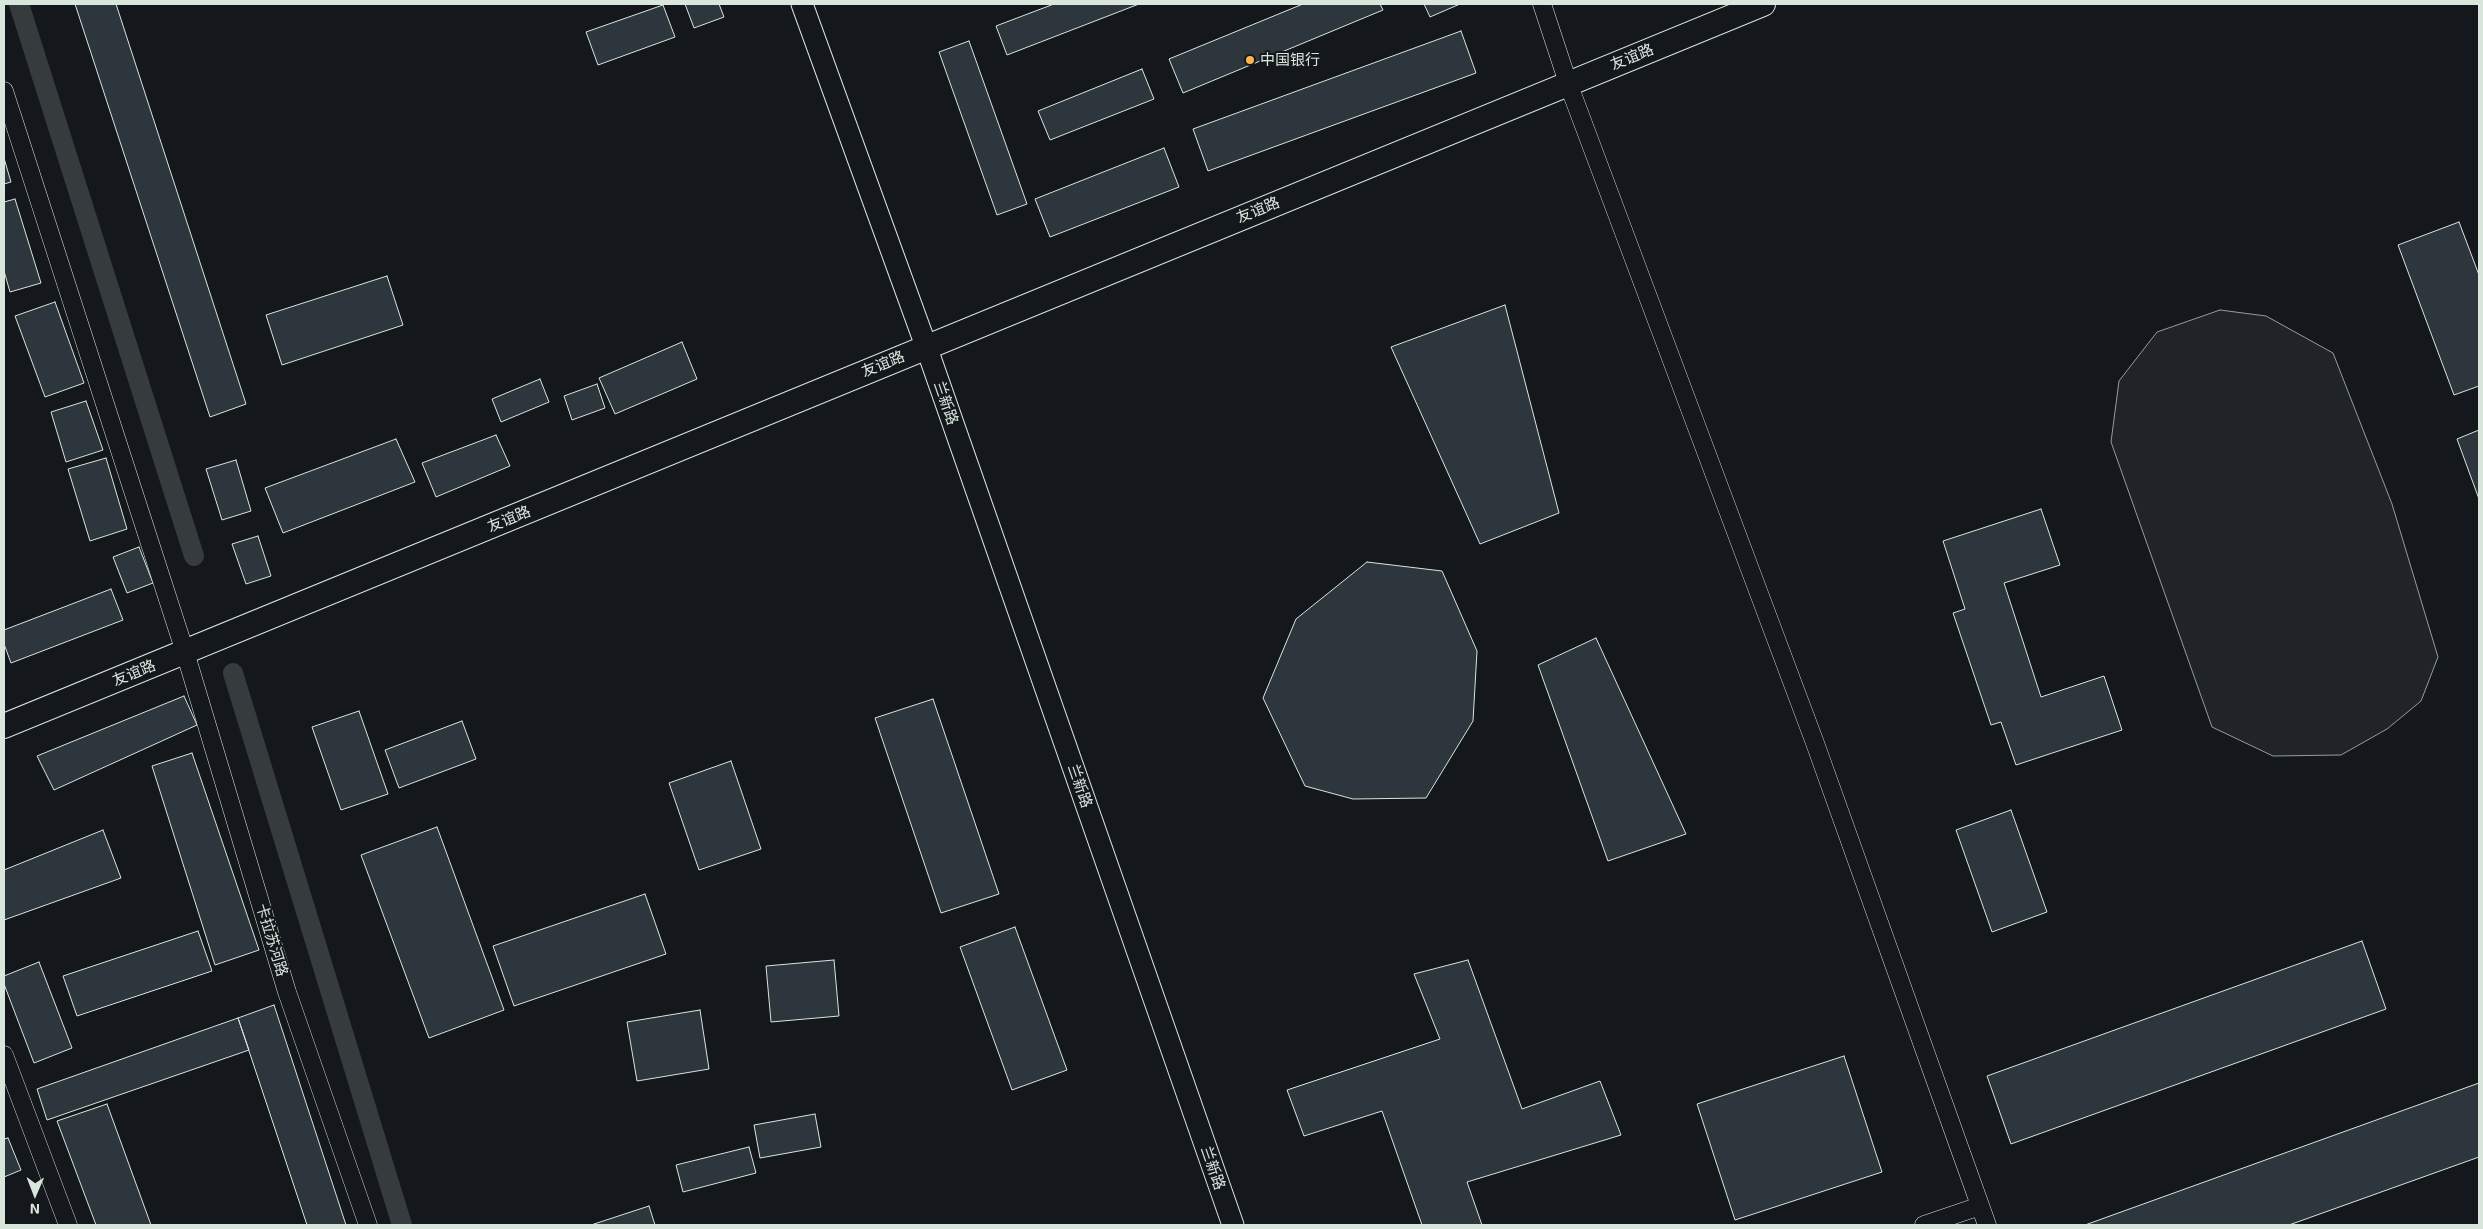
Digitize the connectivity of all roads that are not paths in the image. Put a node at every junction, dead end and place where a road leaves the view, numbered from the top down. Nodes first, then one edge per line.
1 (802, 4) edge
2 (1542, 4) edge
3 (1763, 4) edge
4 (1568, 82) junction
5 (4, 91) edge
6 (926, 346) junction
7 (186, 652) junction
8 (4, 726) edge
9 (4, 1055) edge
10 (1980, 1206) junction
11 (68, 1225) edge
12 (368, 1225) edge
13 (1233, 1225) edge
14 (1924, 1225) edge
15 (1987, 1225) edge

1 - 6 street, 兰新路
2 - 4 street
3 - 4 main road, 友谊路
4 - 6 main road, 友谊路
4 - 10 street
5 - 7 street, 卡拉苏河路
6 - 7 main road, 友谊路
6 - 13 street, 兰新路
7 - 8 main road, 友谊路
7 - 12 street, 卡拉苏河路
9 - 11 street
10 - 14 street
10 - 15 street

